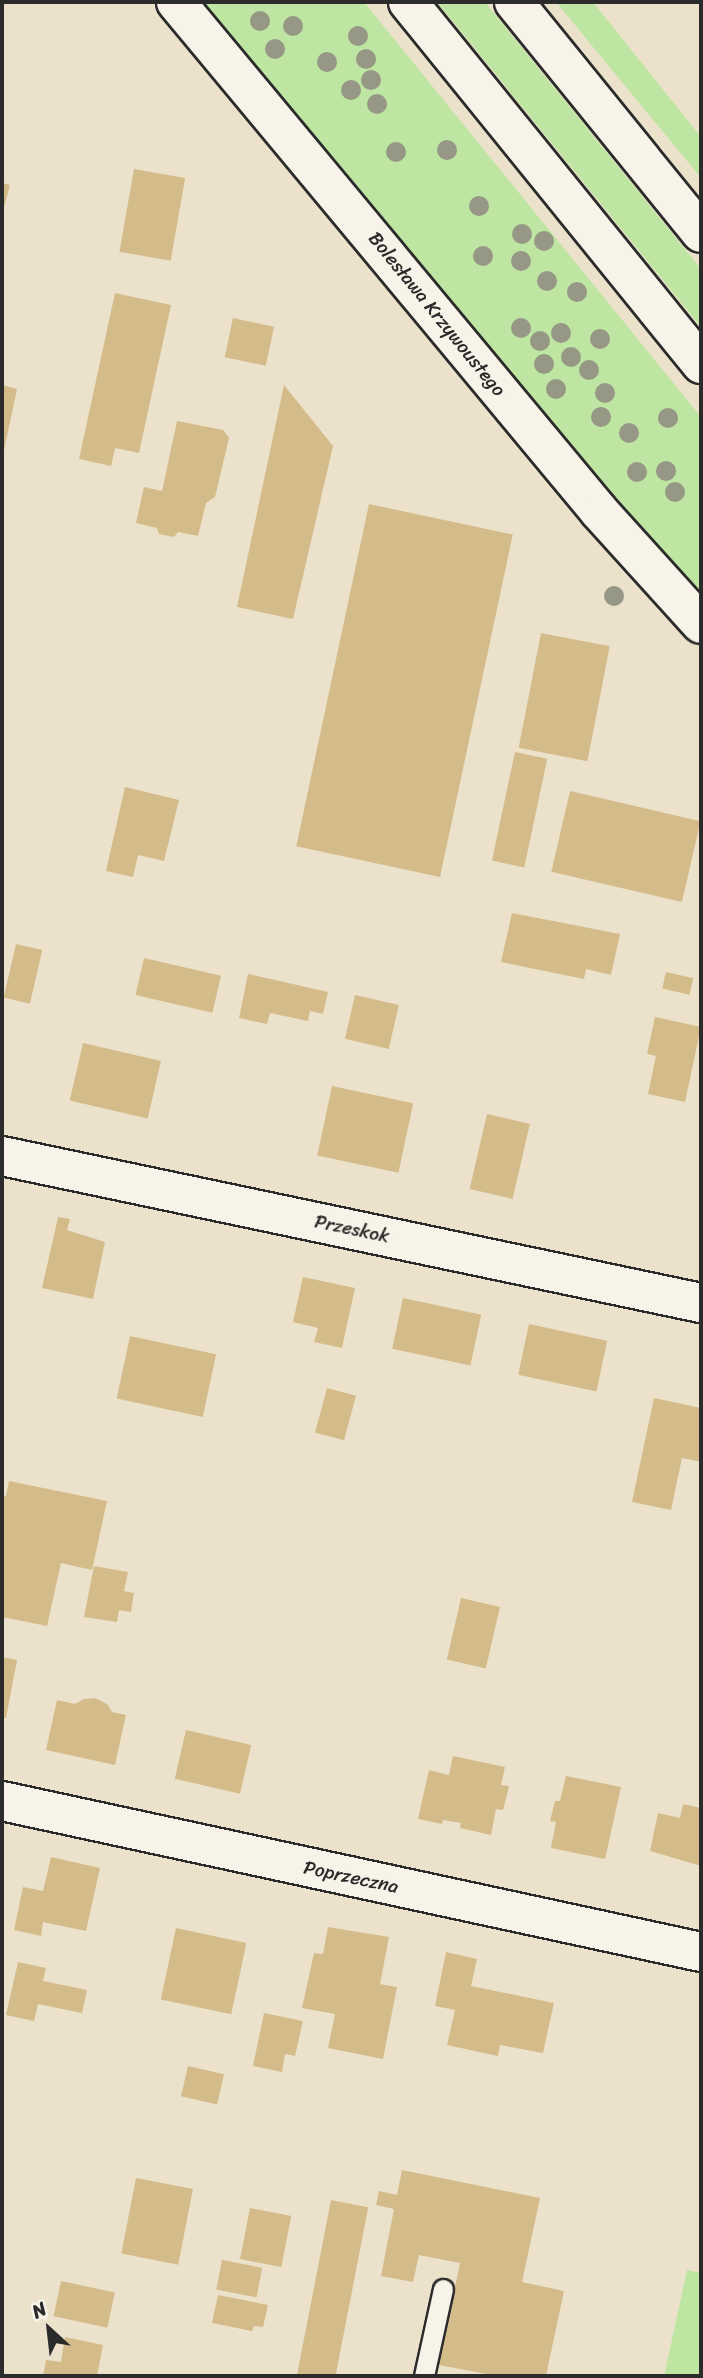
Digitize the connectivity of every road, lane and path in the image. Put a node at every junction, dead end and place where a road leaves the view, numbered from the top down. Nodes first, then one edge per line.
1 (176, 2) edge
2 (408, 2) edge
3 (514, 2) edge
4 (701, 233) edge
5 (701, 364) edge
6 (701, 624) edge
7 (2, 1156) edge
8 (701, 1303) edge
9 (2, 1801) edge
10 (701, 1952) edge
11 (443, 2289) dead end
12 (424, 2376) edge

1 - 6 street, Bolesława Krzywoustego
2 - 5 street
3 - 4 street
7 - 8 street, Przeskok
9 - 10 street, Poprzeczna
11 - 12 lane

